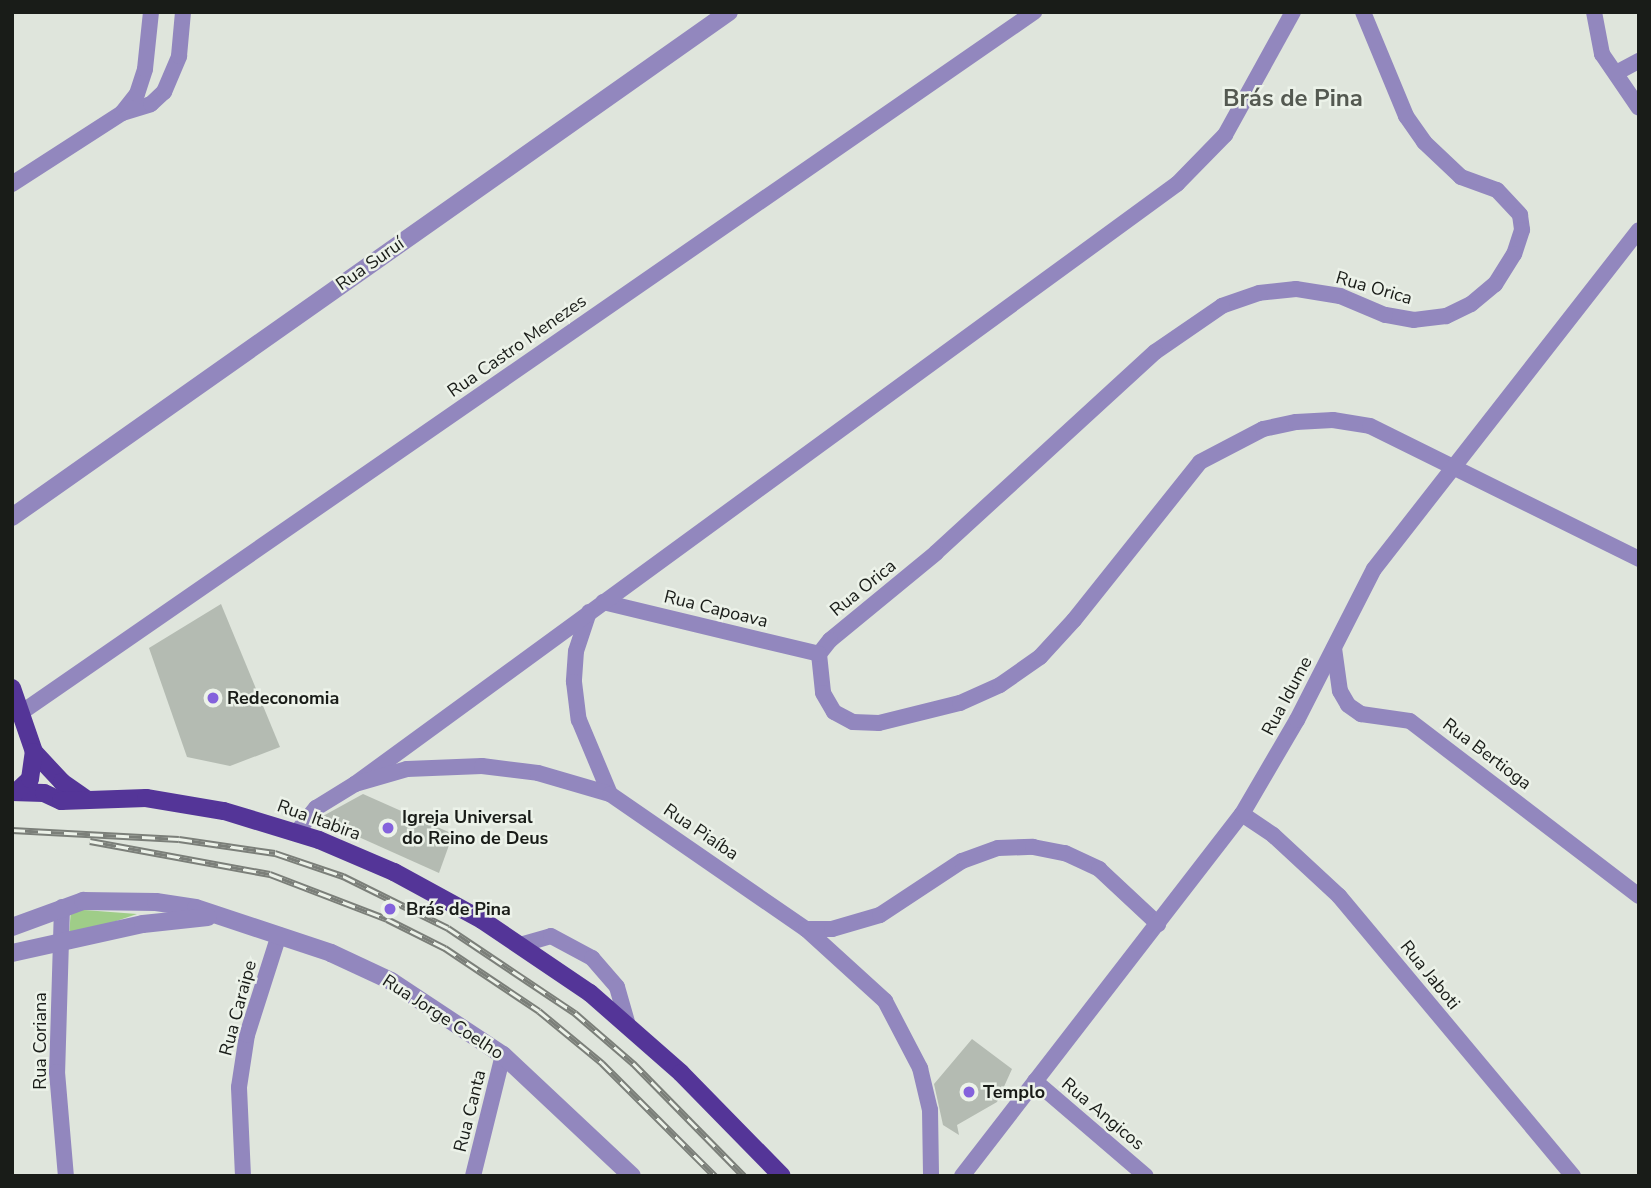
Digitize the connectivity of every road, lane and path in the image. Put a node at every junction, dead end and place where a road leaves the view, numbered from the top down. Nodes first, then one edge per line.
1 (151, 12) edge
2 (183, 12) edge
3 (729, 12) edge
4 (1034, 12) edge
5 (1293, 12) edge
6 (1363, 12) edge
7 (1594, 12) edge
8 (1639, 61) edge
9 (1616, 73) junction
10 (1639, 108) edge
11 (122, 113) junction
12 (12, 184) edge
13 (1639, 230) edge
14 (1454, 466) junction
15 (12, 517) edge
16 (1639, 559) edge
17 (603, 602) junction
18 (589, 612) junction
19 (1334, 648) junction
20 (819, 654) junction
21 (12, 688) edge
22 (22, 712) junction
23 (34, 752) junction
24 (355, 784) junction
25 (14, 792) edge
26 (610, 794) junction
27 (85, 798) junction
28 (1242, 814) junction
29 (297, 832) junction
30 (1639, 896) edge
31 (62, 907) junction
32 (219, 915) junction
33 (1158, 924) junction
34 (12, 927) edge
35 (806, 929) junction
36 (279, 935) junction
37 (60, 940) junction
38 (520, 945) junction
39 (12, 953) edge
40 (627, 1022) junction
41 (503, 1055) junction
42 (1035, 1082) junction
43 (66, 1176) edge
44 (243, 1176) edge
45 (473, 1176) edge
46 (631, 1176) edge
47 (782, 1176) edge
48 (931, 1176) edge
49 (962, 1176) edge
50 (1146, 1176) edge
51 (1573, 1176) edge

1 - 11 street
2 - 11 street
3 - 15 street, Rua Suruí
4 - 22 street, Rua Castro Menezes
5 - 17 street
6 - 20 street, Rua Orica
7 - 9 street
8 - 9 street
9 - 10 street
11 - 12 street
13 - 14 street, Rua Idume
14 - 16 street
14 - 19 street, Rua Idume
14 - 20 street
17 - 18 street
17 - 20 street, Rua Capoava
18 - 24 street
18 - 26 street
19 - 28 street, Rua Idume
19 - 30 street, Rua Bertioga
21 - 22 main road
22 - 23 main road
23 - 25 main road
23 - 27 main road
24 - 26 street, Rua Piaíba
24 - 29 street, Rua Piaíba
25 - 27 main road, Rua Itabira
26 - 35 street, Rua Piaíba
27 - 29 main road, Rua Itabira
28 - 33 street, Rua Idume
28 - 51 street, Rua Jaboti
29 - 38 main road, Rua Itabira
31 - 32 street, Rua Jorge Coelho
31 - 34 street, Rua Jorge Coelho
31 - 37 street, Rua Coriana
32 - 36 street, Rua Jorge Coelho
32 - 37 street
33 - 35 street
33 - 42 street, Rua Idume
35 - 48 street, Rua Piaíba
36 - 41 street, Rua Jorge Coelho
36 - 44 street, Rua Caraipe
37 - 39 street
37 - 43 street, Rua Coriana
38 - 40 main road, Rua Itabira
38 - 40 street, Rua Itabira
40 - 47 main road, Rua Itabira
41 - 45 street, Rua Canta
41 - 46 street, Rua Jorge Coelho
42 - 49 street, Rua Idume
42 - 50 street, Rua Angicos

